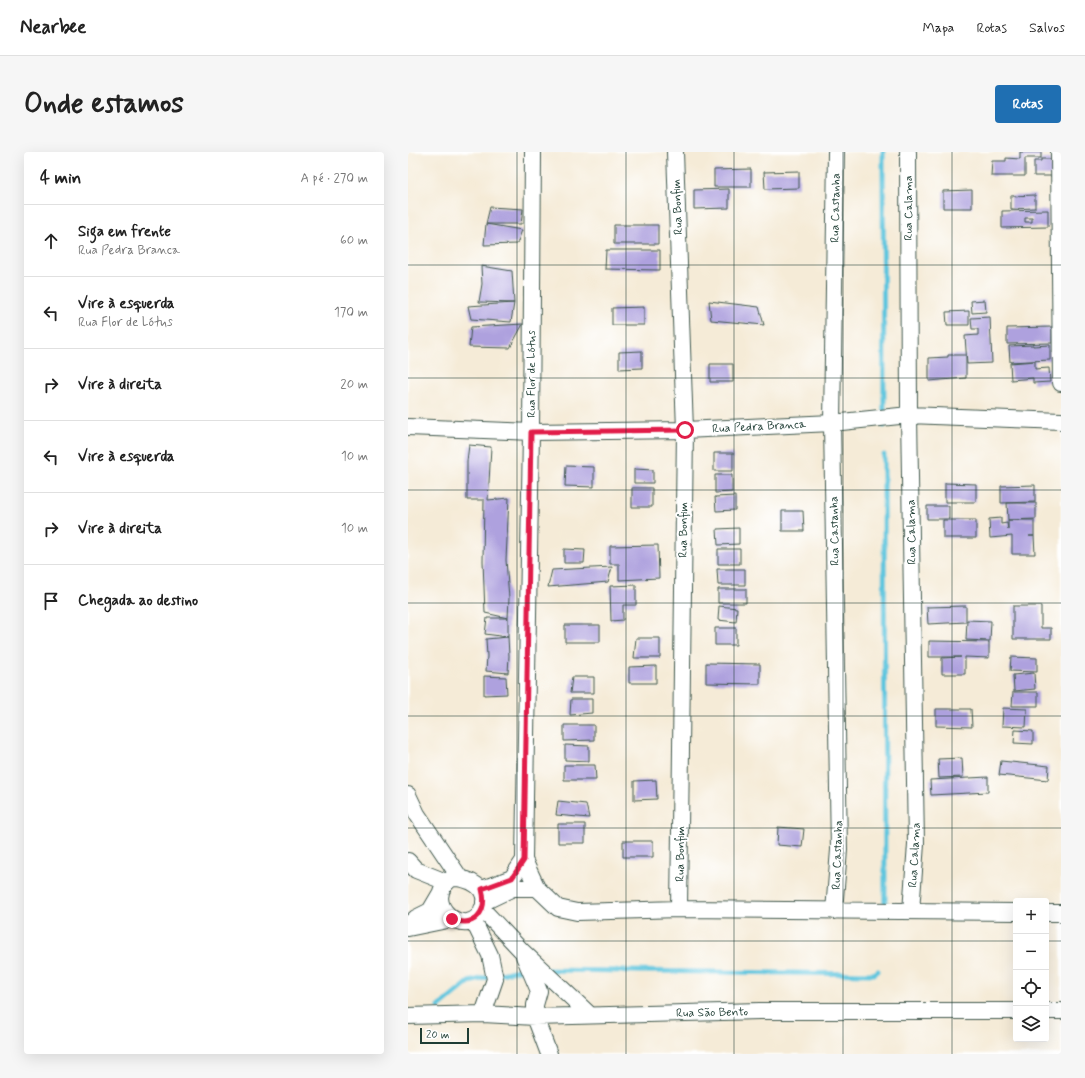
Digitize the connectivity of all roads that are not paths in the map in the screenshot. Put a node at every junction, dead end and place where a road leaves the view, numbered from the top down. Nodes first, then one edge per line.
1 (532, 152) edge
2 (675, 152) edge
3 (836, 152) edge
4 (908, 152) edge
5 (1059, 152) edge
6 (1061, 383) edge
7 (909, 415) junction
8 (1061, 421) edge
9 (832, 423) junction
10 (408, 427) edge
11 (685, 430) junction
12 (531, 432) junction
13 (408, 795) edge
14 (524, 860) junction
15 (408, 861) edge
16 (448, 885) junction
17 (537, 888) junction
18 (480, 905) junction
19 (679, 909) junction
20 (834, 911) junction
21 (911, 911) junction
22 (1013, 912) edge
23 (1049, 913) edge
24 (1061, 913) edge
25 (452, 919) junction
26 (408, 927) edge
27 (521, 950) junction
28 (1013, 1011) edge
29 (1049, 1011) edge
30 (1061, 1011) edge
31 (483, 1014) junction
32 (590, 1015) junction
33 (408, 1016) edge
34 (535, 1017) junction
35 (549, 1054) edge

1 - 12 street, Rua Flor de Lótus
2 - 11 street, Rua Bonfim
3 - 9 street, Rua Castanha
4 - 7 street, Rua Calama
5 - 6 street
7 - 8 street, Rua Pedra Branca
7 - 9 street, Rua Pedra Branca
7 - 21 street, Rua Calama
9 - 11 street, Rua Pedra Branca
9 - 20 street, Rua Castanha
10 - 12 street, Rua Pedra Branca
11 - 12 street, Rua Pedra Branca
11 - 19 street, Rua Bonfim
12 - 14 street, Rua Flor de Lótus
13 - 16 street
14 - 17 street
14 - 18 street
15 - 16 street
16 - 18 street
16 - 25 street
16 - 26 street
17 - 18 street
17 - 19 street
18 - 25 street
18 - 27 street
18 - 31 street
19 - 20 street
20 - 21 street
21 - 22 street
23 - 24 street
25 - 26 street
27 - 32 street
27 - 34 street
28 - 32 street, Rua São Bento
29 - 30 street
31 - 33 street, Rua São Bento
31 - 34 street, Rua São Bento
32 - 34 street, Rua São Bento
34 - 35 street

